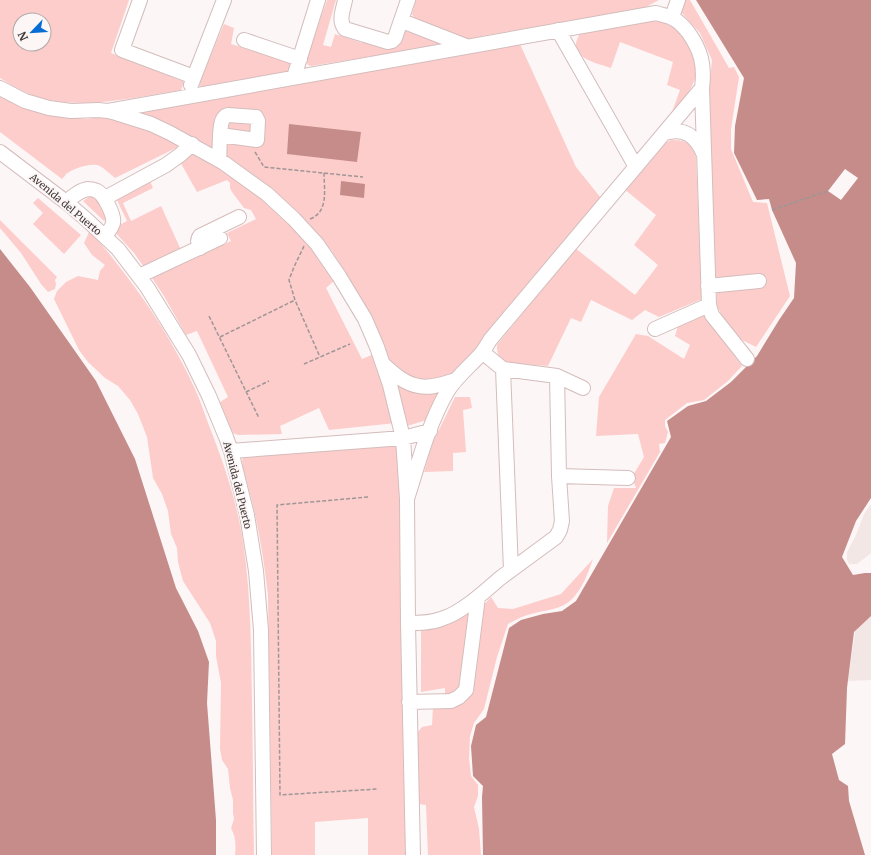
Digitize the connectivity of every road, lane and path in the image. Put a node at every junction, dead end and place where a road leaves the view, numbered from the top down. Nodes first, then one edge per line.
1 (140, 0) edge
2 (224, 0) edge
3 (318, 0) edge
4 (345, 0) edge
5 (408, 0) edge
6 (678, 0) edge
7 (672, 17) junction
8 (402, 21) junction
9 (558, 30) junction
10 (244, 40) dead end
11 (467, 47) junction
12 (300, 59) junction
13 (194, 77) junction
14 (294, 77) junction
15 (0, 88) edge
16 (702, 88) junction
17 (186, 97) junction
18 (108, 111) junction
19 (664, 133) junction
20 (220, 135) junction
21 (256, 140) junction
22 (192, 144) junction
23 (0, 152) edge
24 (704, 158) junction
25 (219, 160) junction
26 (636, 167) junction
27 (324, 173) junction
28 (363, 177) dead end
29 (828, 191) dead end
30 (105, 198) junction
31 (66, 202) junction
32 (772, 210) dead end
33 (239, 217) dead end
34 (308, 219) dead end
35 (105, 236) junction
36 (220, 238) dead end
37 (305, 245) dead end
38 (200, 248) junction
39 (139, 276) junction
40 (758, 281) dead end
41 (708, 286) junction
42 (295, 300) junction
43 (709, 305) junction
44 (209, 316) dead end
45 (655, 329) dead end
46 (220, 337) junction
47 (350, 344) dead end
48 (482, 354) junction
49 (320, 357) junction
50 (747, 359) dead end
51 (304, 364) dead end
52 (383, 365) junction
53 (503, 369) junction
54 (557, 376) junction
55 (456, 380) junction
56 (269, 382) dead end
57 (583, 388) dead end
58 (246, 392) junction
59 (259, 418) dead end
60 (430, 431) junction
61 (403, 438) junction
62 (231, 451) junction
63 (559, 476) junction
64 (628, 478) dead end
65 (368, 497) dead end
66 (407, 498) junction
67 (511, 570) junction
68 (478, 597) junction
69 (408, 623) junction
70 (409, 702) junction
71 (377, 789) dead end
72 (264, 855) edge
73 (413, 855) edge

1 - 13 street
2 - 13 street
3 - 12 street
4 - 8 street
5 - 8 street
6 - 7 street
7 - 9 street
7 - 16 street
8 - 11 street
9 - 11 street
9 - 26 street
10 - 12 street
11 - 14 street
12 - 14 street
13 - 17 street
14 - 17 street
15 - 18 street
16 - 19 street
16 - 24 street
17 - 18 street
18 - 22 street
19 - 24 street
19 - 26 street
20 - 21 street
20 - 21 street
20 - 25 street
21 - 27 path
22 - 25 street
22 - 30 street
23 - 31 street, Avenida del Puerto
24 - 41 street
25 - 52 street
26 - 48 street
27 - 28 path
27 - 34 path
29 - 32 path
30 - 31 street
30 - 35 street
31 - 35 street, Avenida del Puerto
33 - 38 street
35 - 39 street, Avenida del Puerto
36 - 38 street
37 - 42 path
38 - 39 street
39 - 62 street, Avenida del Puerto
40 - 41 street
41 - 43 street
42 - 46 path
42 - 49 path
43 - 45 street
43 - 50 street
44 - 46 path
46 - 58 path
47 - 49 path
48 - 53 street
48 - 55 street
49 - 51 path
52 - 55 street
52 - 61 street
53 - 54 street
53 - 67 street
54 - 57 street
54 - 63 street
55 - 60 street
56 - 58 path
58 - 59 path
60 - 61 street
60 - 66 street
61 - 62 street
61 - 66 street
62 - 72 street, Avenida del Puerto
63 - 64 street
63 - 67 street
65 - 71 path
66 - 69 street
67 - 68 street
68 - 69 street
68 - 70 street
69 - 70 street
70 - 73 street

